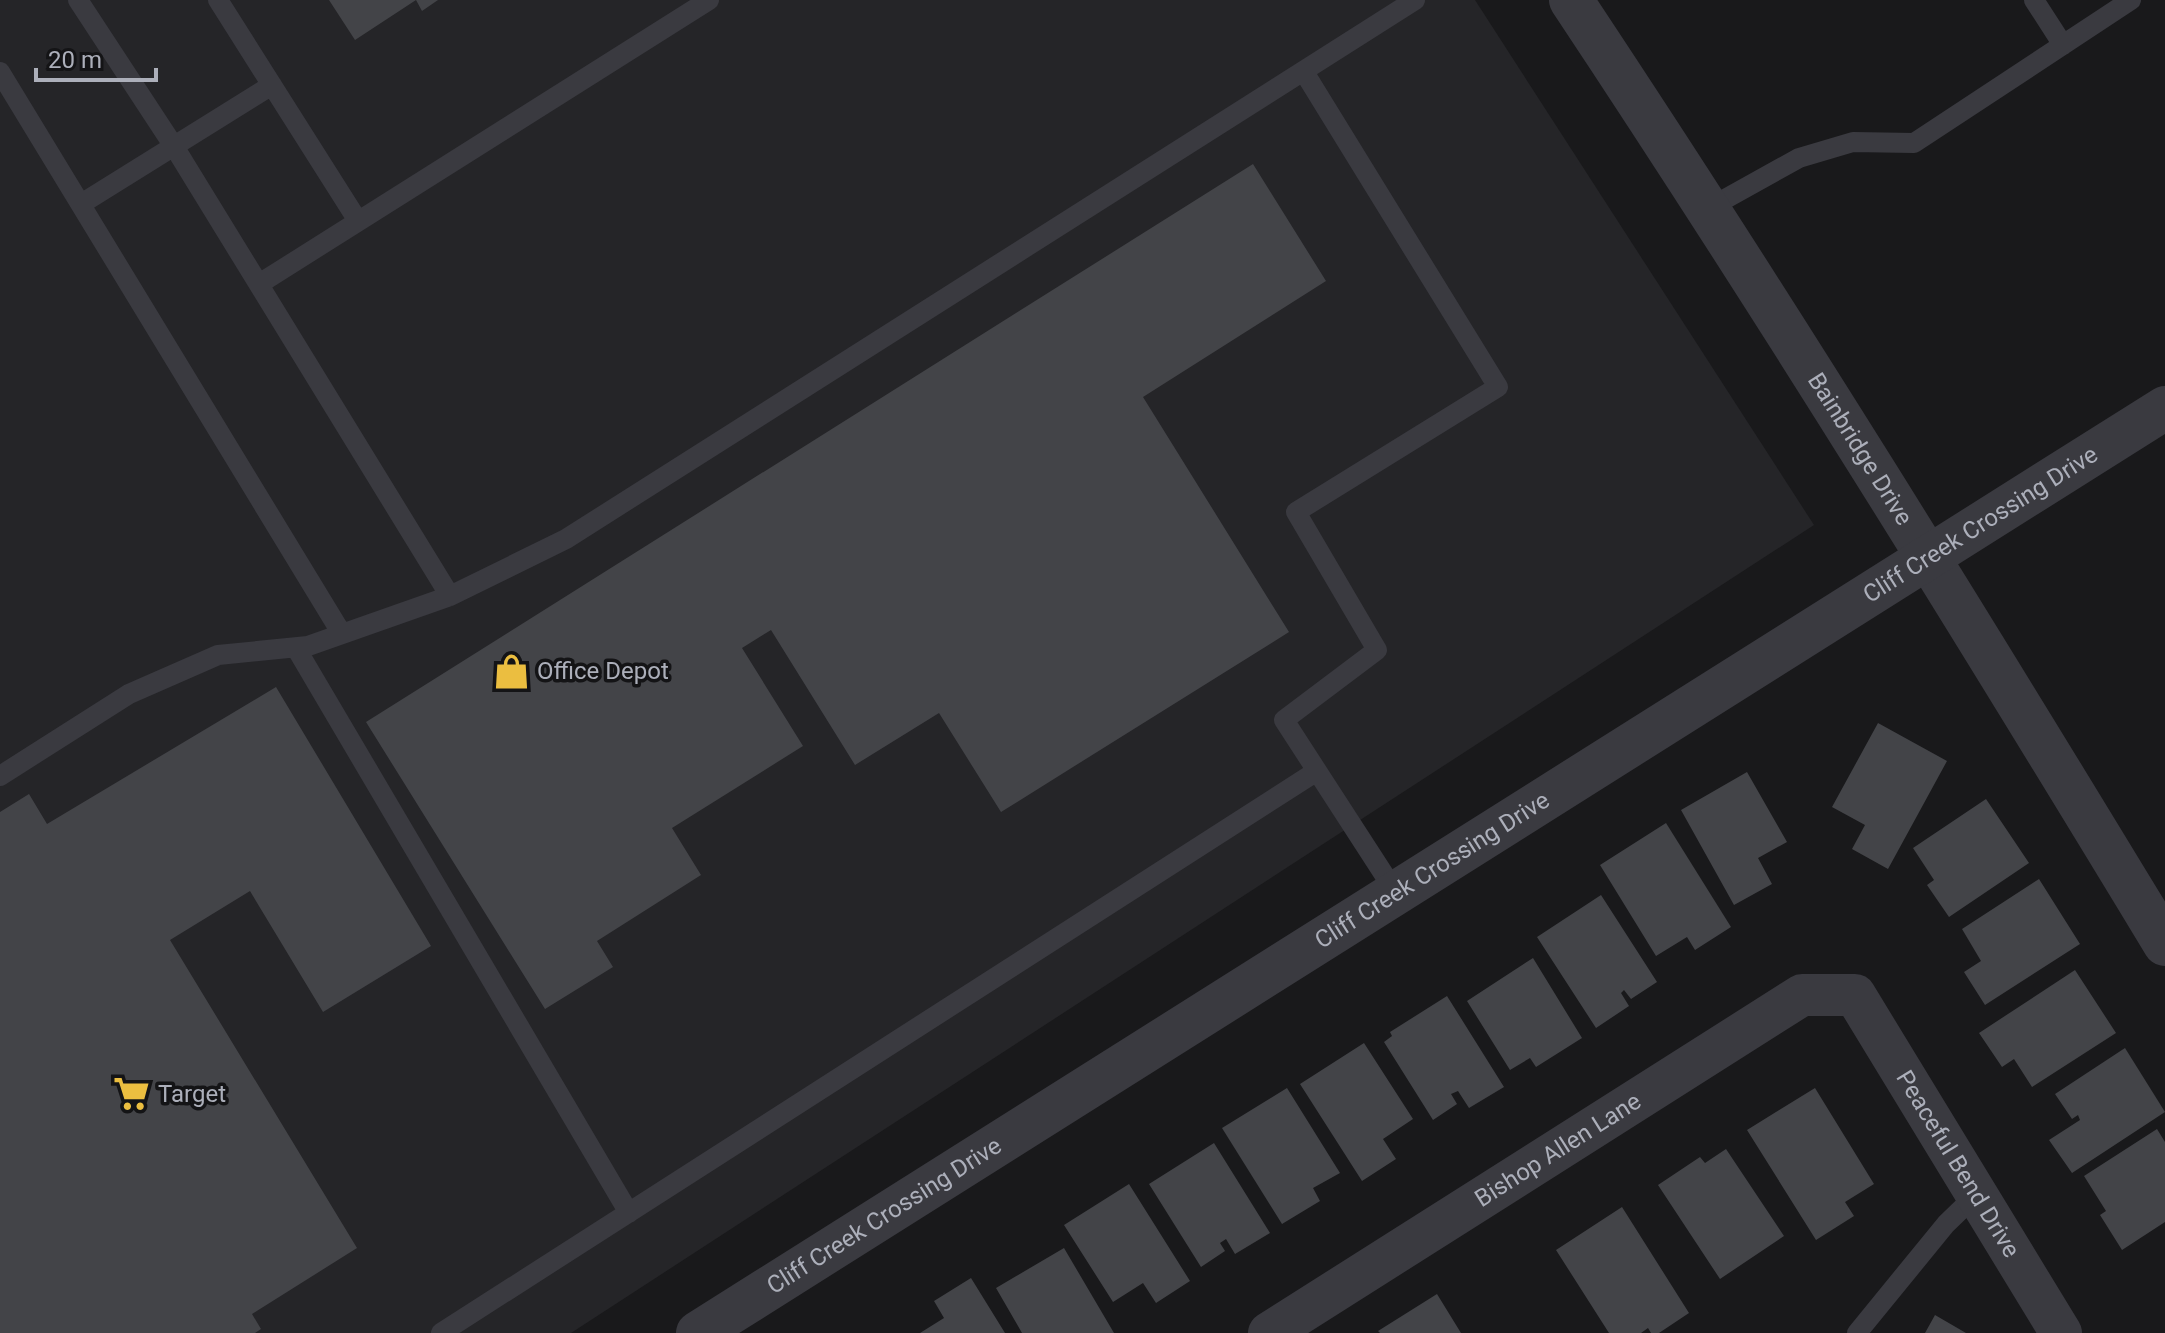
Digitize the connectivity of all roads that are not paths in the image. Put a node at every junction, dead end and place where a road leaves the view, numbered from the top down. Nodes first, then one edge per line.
1 (78, 0) edge
2 (218, 0) edge
3 (709, 0) edge
4 (1415, 0) edge
5 (1571, 0) edge
6 (2034, 0) edge
7 (2131, 0) edge
8 (2063, 45) junction
9 (0, 72) edge
10 (1304, 72) junction
11 (272, 85) junction
12 (175, 148) junction
13 (81, 204) junction
14 (1709, 208) junction
15 (358, 221) junction
16 (259, 284) junction
17 (2165, 408) edge
18 (1929, 556) junction
19 (450, 596) junction
20 (342, 634) junction
21 (296, 648) junction
22 (1317, 771) junction
23 (0, 776) edge
24 (1396, 893) junction
25 (2165, 944) edge
26 (1855, 995) joint
27 (1977, 1194) junction
28 (629, 1213) junction
29 (441, 1333) edge
30 (698, 1333) edge
31 (1269, 1333) edge
32 (1857, 1333) edge
33 (2061, 1333) edge

1 - 12 lane
2 - 11 lane
3 - 15 lane
4 - 10 lane
5 - 14 street, Bainbridge Drive
6 - 8 lane
7 - 8 lane
8 - 14 lane
9 - 13 lane
10 - 19 lane
10 - 22 lane
11 - 12 lane
11 - 15 lane
12 - 13 lane
12 - 16 lane
13 - 20 lane
14 - 18 street, Bainbridge Drive
15 - 16 lane
16 - 19 lane
17 - 18 street, Cliff Creek Crossing Drive
18 - 24 street, Cliff Creek Crossing Drive
18 - 25 street, Bainbridge Drive
19 - 20 lane
20 - 21 lane
21 - 23 lane
21 - 28 lane
22 - 24 lane
22 - 28 lane
24 - 30 street, Cliff Creek Crossing Drive
26 - 27 street, Peaceful Bend Drive
26 - 31 street, Bishop Allen Lane
27 - 32 lane
27 - 33 street, Peaceful Bend Drive
28 - 29 lane

